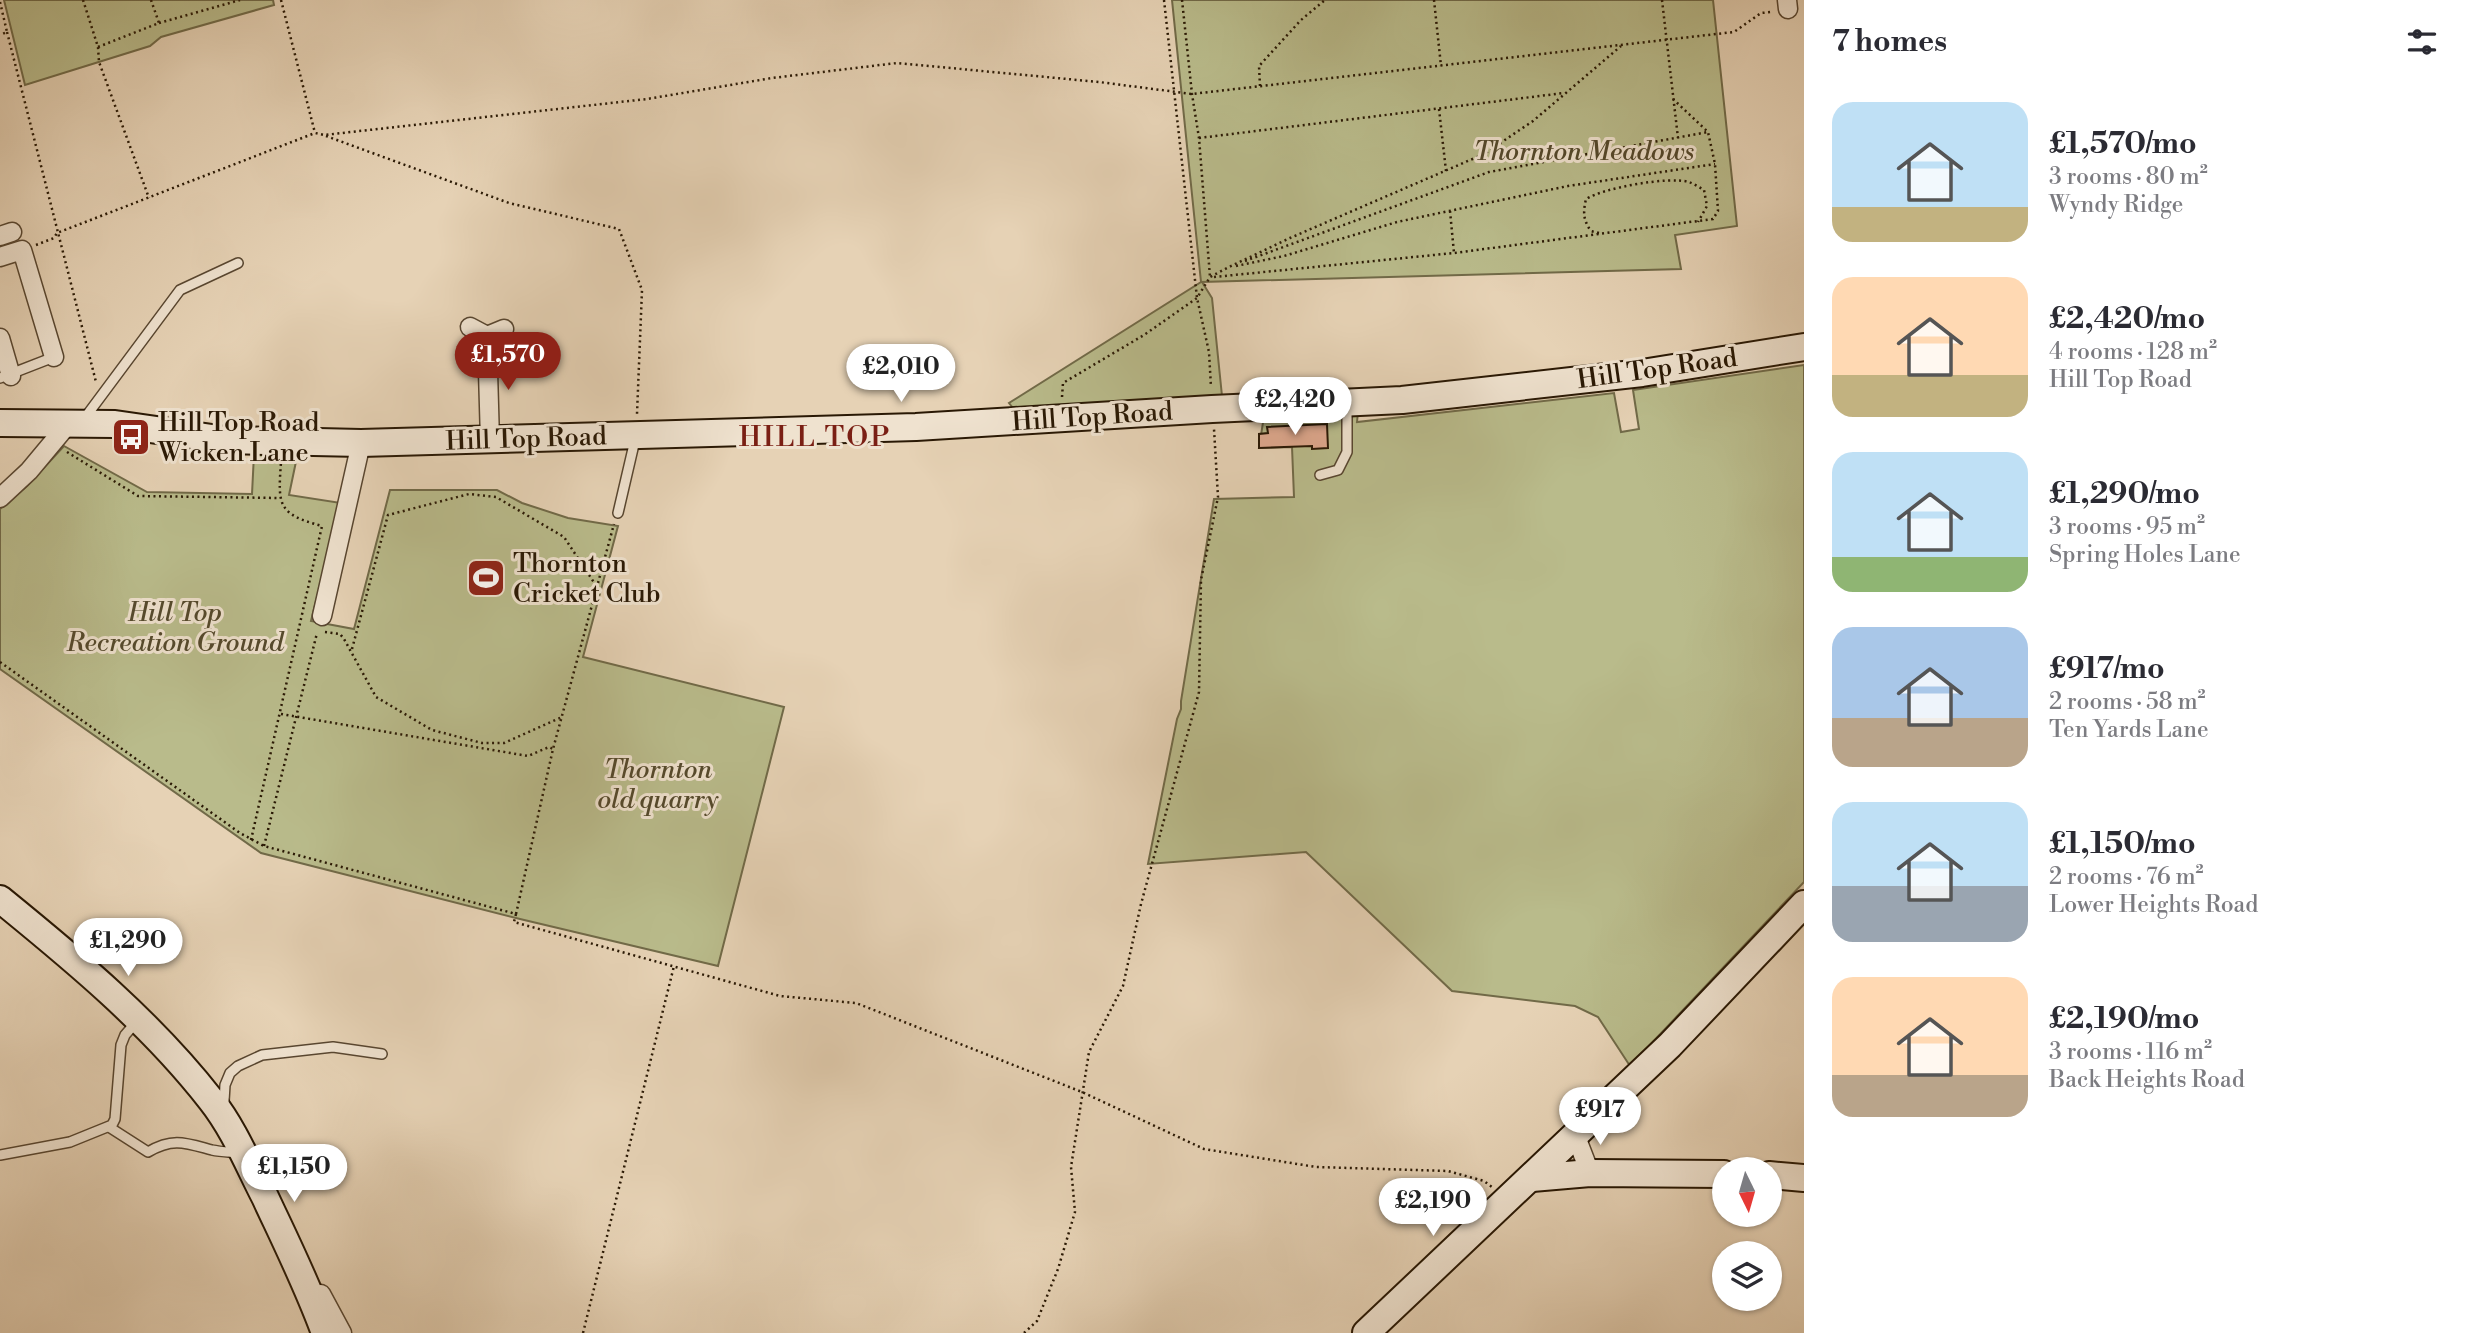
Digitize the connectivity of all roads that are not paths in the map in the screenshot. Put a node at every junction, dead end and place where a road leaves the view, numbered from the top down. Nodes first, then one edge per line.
1 (0, 257) edge
2 (238, 263) dead end
3 (470, 327) dead end
4 (0, 338) edge
5 (1804, 346) edge
6 (54, 357) joint
7 (5, 377) edge
8 (1348, 403) junction
9 (0, 423) edge
10 (75, 423) junction
11 (636, 435) junction
12 (490, 441) junction
13 (361, 443) junction
14 (1320, 475) dead end
15 (0, 498) edge
16 (618, 513) road end
17 (322, 616) dead end
18 (0, 899) edge
19 (1804, 904) edge
20 (138, 1020) junction
21 (382, 1054) dead end
22 (215, 1105) junction
23 (109, 1127) junction
24 (1575, 1134) junction
25 (243, 1154) junction
26 (0, 1155) edge
27 (1590, 1173) junction
28 (1712, 1174) edge
29 (1782, 1176) edge
30 (308, 1177) dead end
31 (1532, 1178) junction
32 (1804, 1178) edge
33 (260, 1187) junction
34 (310, 1292) junction
35 (325, 1333) edge
36 (342, 1333) edge
37 (1366, 1333) edge

1 - 6 street
2 - 10 lane
3 - 12 street
4 - 7 street
5 - 8 street, Hill Top Road
6 - 7 lane
8 - 11 street, Hill Top Road
8 - 14 lane
9 - 10 street, Hill Top Road
10 - 13 street, Hill Top Road
10 - 15 street
11 - 12 street, Hill Top Road
11 - 16 lane
12 - 13 street, Hill Top Road
13 - 17 street
18 - 20 street
19 - 24 street
20 - 22 street
20 - 23 lane
21 - 22 lane
22 - 25 street
23 - 25 lane
23 - 26 lane
24 - 27 street
24 - 31 street
25 - 33 street
27 - 28 street
27 - 31 street
29 - 32 street
30 - 33 lane
31 - 37 street
33 - 34 street
34 - 35 street
34 - 36 street

